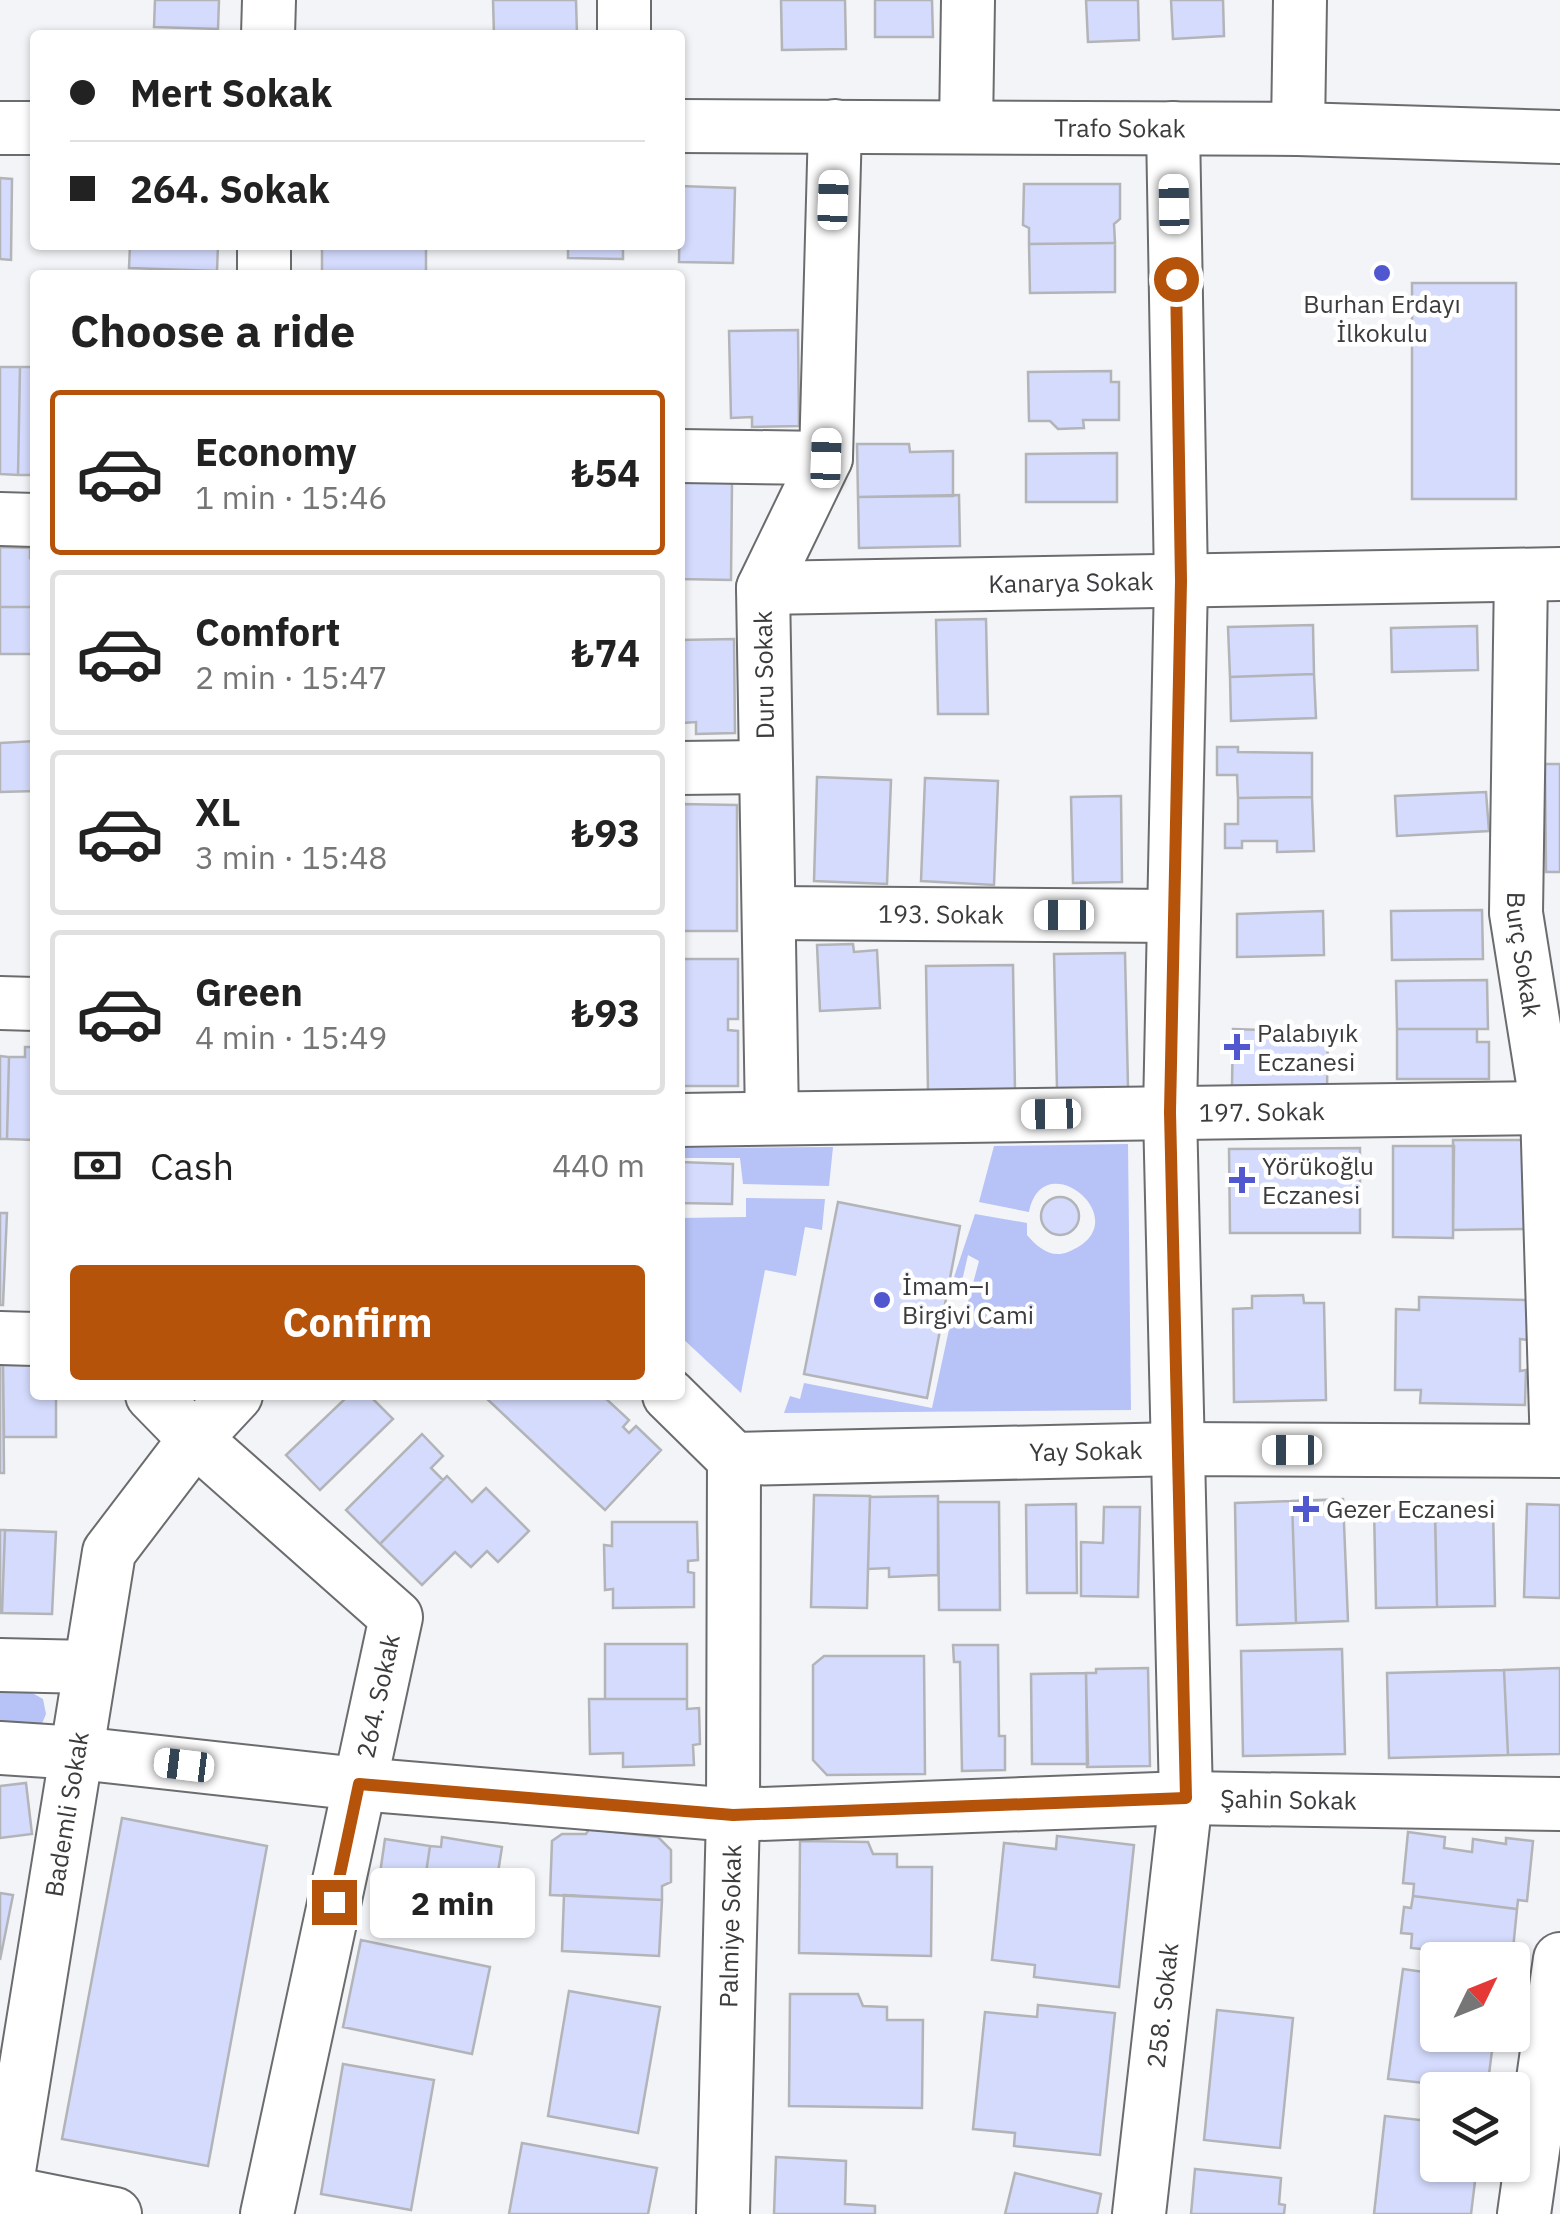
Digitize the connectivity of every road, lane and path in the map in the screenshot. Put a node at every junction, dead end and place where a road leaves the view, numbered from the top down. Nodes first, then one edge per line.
1 (269, 0) edge
2 (624, 0) edge
3 (968, 0) edge
4 (1300, 0) edge
5 (268, 30) edge
6 (624, 30) edge
7 (685, 126) edge
8 (836, 126) junction
9 (966, 127) junction
10 (0, 128) edge
11 (30, 128) edge
12 (1173, 128) junction
13 (1298, 129) junction
14 (1560, 136) edge
15 (1412, 334) dead end
16 (1364, 337) dead end
17 (685, 456) edge
18 (826, 458) junction
19 (0, 519) edge
20 (30, 520) edge
21 (1541, 575) edge
22 (1181, 581) junction
23 (763, 588) junction
24 (765, 767) junction
25 (685, 768) edge
26 (768, 913) junction
27 (1538, 913) edge
28 (1174, 916) junction
29 (0, 1003) edge
30 (30, 1004) edge
31 (1547, 1108) junction
32 (1170, 1112) junction
33 (772, 1118) junction
34 (685, 1120) edge
35 (0, 1338) edge
36 (30, 1339) edge
37 (157, 1400) edge
38 (231, 1400) edge
39 (674, 1400) edge
40 (195, 1439) junction
41 (1179, 1449) junction
42 (1558, 1451) edge
43 (734, 1458) junction
44 (0, 1664) edge
45 (90, 1667) junction
46 (0, 1748) edge
47 (78, 1753) junction
48 (359, 1784) junction
49 (1186, 1798) junction
50 (1560, 1804) edge
51 (733, 1815) junction
52 (1560, 1959) edge
53 (1546, 2164) edge
54 (3, 2199) edge
55 (114, 2214) edge
56 (267, 2214) edge
57 (723, 2214) edge
58 (1139, 2214) edge
59 (1524, 2214) edge

1 - 5 street
2 - 6 street
3 - 9 street
4 - 13 street
7 - 8 street, Trafo Sokak
8 - 9 street, Trafo Sokak
8 - 18 street, Duru Sokak
9 - 12 street, Trafo Sokak
10 - 11 street
12 - 13 street, Trafo Sokak
12 - 22 street, 258. Sokak
13 - 14 street, Trafo Sokak
15 - 16 path
17 - 18 street
18 - 23 street, Duru Sokak
19 - 20 street
21 - 22 street, Kanarya Sokak
21 - 27 street, Burç Sokak
22 - 23 street, Kanarya Sokak
22 - 28 street, 258. Sokak
23 - 24 street, Duru Sokak
24 - 25 street
24 - 26 street, Duru Sokak
26 - 28 street, 193. Sokak
26 - 33 street, Duru Sokak
27 - 31 street, Burç Sokak
28 - 32 street, 258. Sokak
29 - 30 street
31 - 32 street, 197. Sokak
31 - 42 street, Burç Sokak
32 - 33 street, 197. Sokak
32 - 41 street, 258. Sokak
33 - 34 street, 197. Sokak
35 - 36 street
37 - 40 street
38 - 40 street, Bademli Sokak
39 - 43 street
40 - 45 street, Bademli Sokak
40 - 48 street, 264. Sokak
41 - 42 street, Yay Sokak
41 - 43 street, Yay Sokak
41 - 49 street, 258. Sokak
43 - 51 street, Palmiye Sokak
44 - 45 street
45 - 47 street, Bademli Sokak
46 - 47 street, Şahin Sokak
47 - 48 street, Şahin Sokak
47 - 54 street, Bademli Sokak
48 - 51 street, Şahin Sokak
48 - 56 street, 264. Sokak
49 - 50 street, Şahin Sokak
49 - 51 street, Şahin Sokak
49 - 58 street, 258. Sokak
51 - 57 street, Palmiye Sokak
52 - 53 street
53 - 59 street
54 - 55 street

